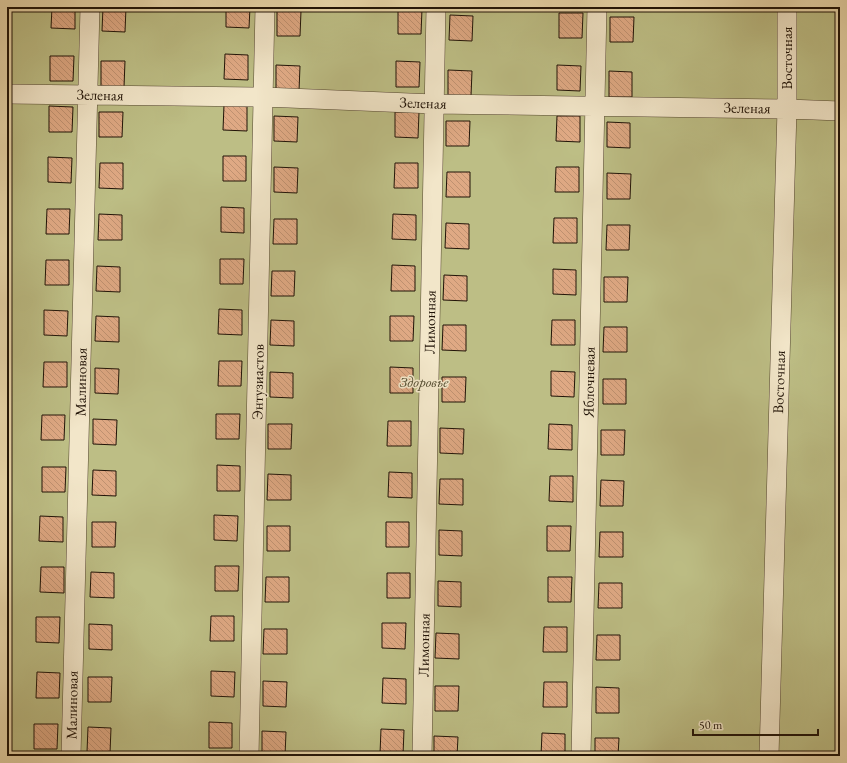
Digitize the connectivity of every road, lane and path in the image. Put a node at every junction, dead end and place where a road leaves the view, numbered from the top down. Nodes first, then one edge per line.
1 (90, 7) edge
2 (265, 7) edge
3 (436, 7) edge
4 (597, 7) edge
5 (787, 7) edge
6 (7, 94) edge
7 (88, 94) junction
8 (264, 97) junction
9 (434, 104) junction
10 (595, 106) junction
11 (787, 109) junction
12 (840, 111) edge
13 (71, 756) edge
14 (249, 756) edge
15 (422, 756) edge
16 (581, 756) edge
17 (769, 756) edge

1 - 7 street, Малиновая
2 - 8 street, Энтузиастов
3 - 9 street, Лимонная
4 - 10 street, Яблочневая
5 - 11 street, Восточная
6 - 7 street, Зеленая
7 - 8 street, Зеленая
7 - 13 street, Малиновая
8 - 9 street, Зеленая
8 - 14 street, Энтузиастов
9 - 10 street, Зеленая
9 - 15 street, Лимонная
10 - 11 street, Зеленая
10 - 16 street, Яблочневая
11 - 12 street, Зеленая
11 - 17 street, Восточная

